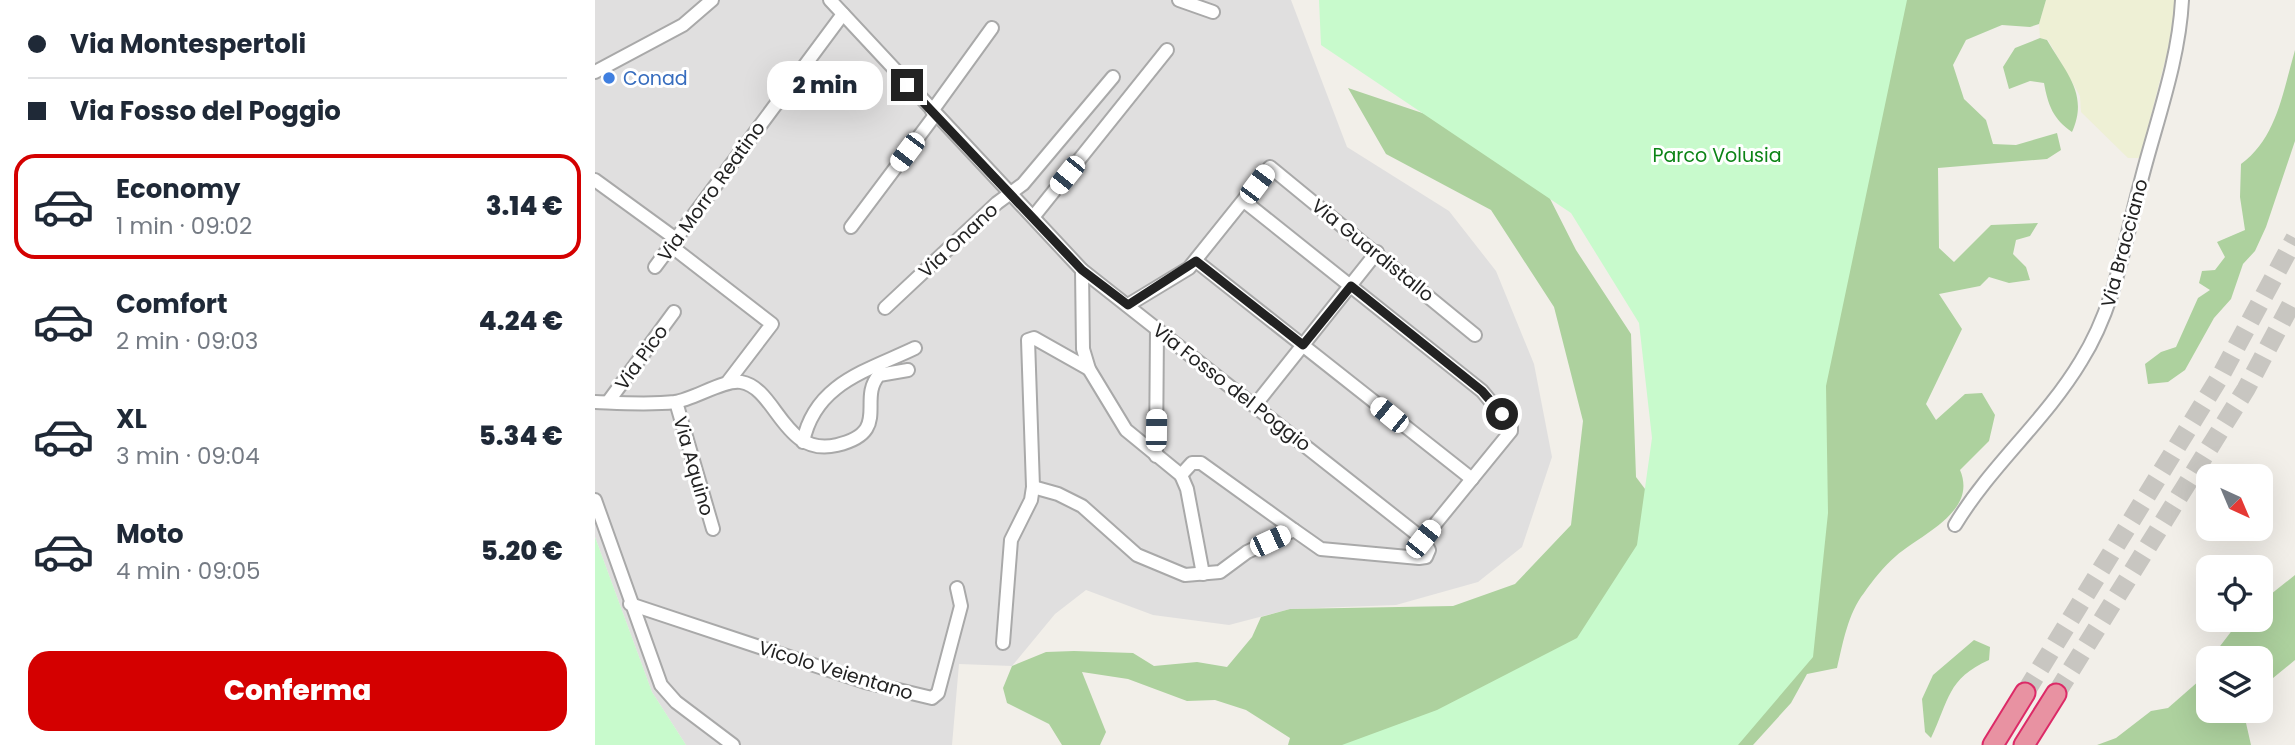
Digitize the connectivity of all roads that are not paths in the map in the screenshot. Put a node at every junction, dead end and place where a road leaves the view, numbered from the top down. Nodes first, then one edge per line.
1 (712, 0) edge
2 (830, 0) edge
3 (1179, 0) edge
4 (2182, 0) edge
5 (1213, 12) dead end
6 (843, 14) junction
7 (992, 28) dead end
8 (1167, 50) dead end
9 (595, 72) edge
10 (1112, 77) dead end
11 (933, 113) junction
12 (595, 180) edge
13 (1010, 193) junction
14 (1244, 201) junction
15 (1034, 216) junction
16 (851, 227) dead end
17 (674, 243) junction
18 (1377, 253) junction
19 (1196, 261) junction
20 (655, 267) dead end
21 (1082, 270) junction
22 (1351, 286) junction
23 (1128, 305) junction
24 (885, 308) dead end
25 (674, 312) dead end
26 (1157, 329) junction
27 (1475, 335) dead end
28 (1303, 345) junction
29 (915, 348) dead end
30 (1089, 369) junction
31 (908, 370) dead end
32 (727, 383) junction
33 (602, 402) edge
34 (676, 402) junction
35 (1256, 404) junction
36 (803, 442) junction
37 (1156, 456) junction
38 (1181, 475) junction
39 (1472, 479) junction
40 (1033, 487) junction
41 (595, 500) edge
42 (1955, 525) dead end
43 (713, 529) dead end
44 (1294, 530) junction
45 (1423, 539) junction
46 (1203, 574) junction
47 (957, 588) dead end
48 (630, 604) junction
49 (1003, 643) dead end
50 (2025, 693) tunnel mouth
51 (2056, 694) tunnel mouth
52 (733, 745) edge
53 (1993, 745) edge
54 (2024, 745) edge

1 - 9 street
2 - 6 street, Via Fosso del Poggio
3 - 5 street
4 - 42 street, Via Bracciano
6 - 11 street, Via Fosso del Poggio
6 - 17 street, Via Morro Reatino
7 - 11 street
8 - 15 street
10 - 13 street, Via Onano
11 - 13 street, Via Fosso del Poggio
11 - 16 street
12 - 17 street
13 - 15 street, Via Fosso del Poggio
13 - 24 street, Via Onano
14 - 18 street, Via Guardistallo
14 - 19 street
14 - 22 street
15 - 21 street, Via Fosso del Poggio
17 - 20 street, Via Morro Reatino
17 - 32 street
18 - 22 street
18 - 27 street, Via Guardistallo
19 - 23 street
19 - 28 street
21 - 23 street, Via Fosso del Poggio
21 - 30 street
22 - 28 street
22 - 39 street
23 - 26 street, Via Fosso del Poggio
25 - 33 street, Via Pico
26 - 35 street, Via Fosso del Poggio
26 - 37 street
28 - 35 street
28 - 39 street
29 - 36 street
30 - 37 street
30 - 40 street
31 - 36 street
32 - 34 street
32 - 36 street
33 - 34 street
34 - 43 street, Via Aquino
35 - 45 street, Via Fosso del Poggio
37 - 38 street
38 - 44 street
38 - 46 street
39 - 45 street
40 - 46 street
40 - 49 street
41 - 48 street
44 - 45 street
44 - 46 street
47 - 48 street, Vicolo Veientano
48 - 52 street
50 - 53 highway
51 - 54 highway

